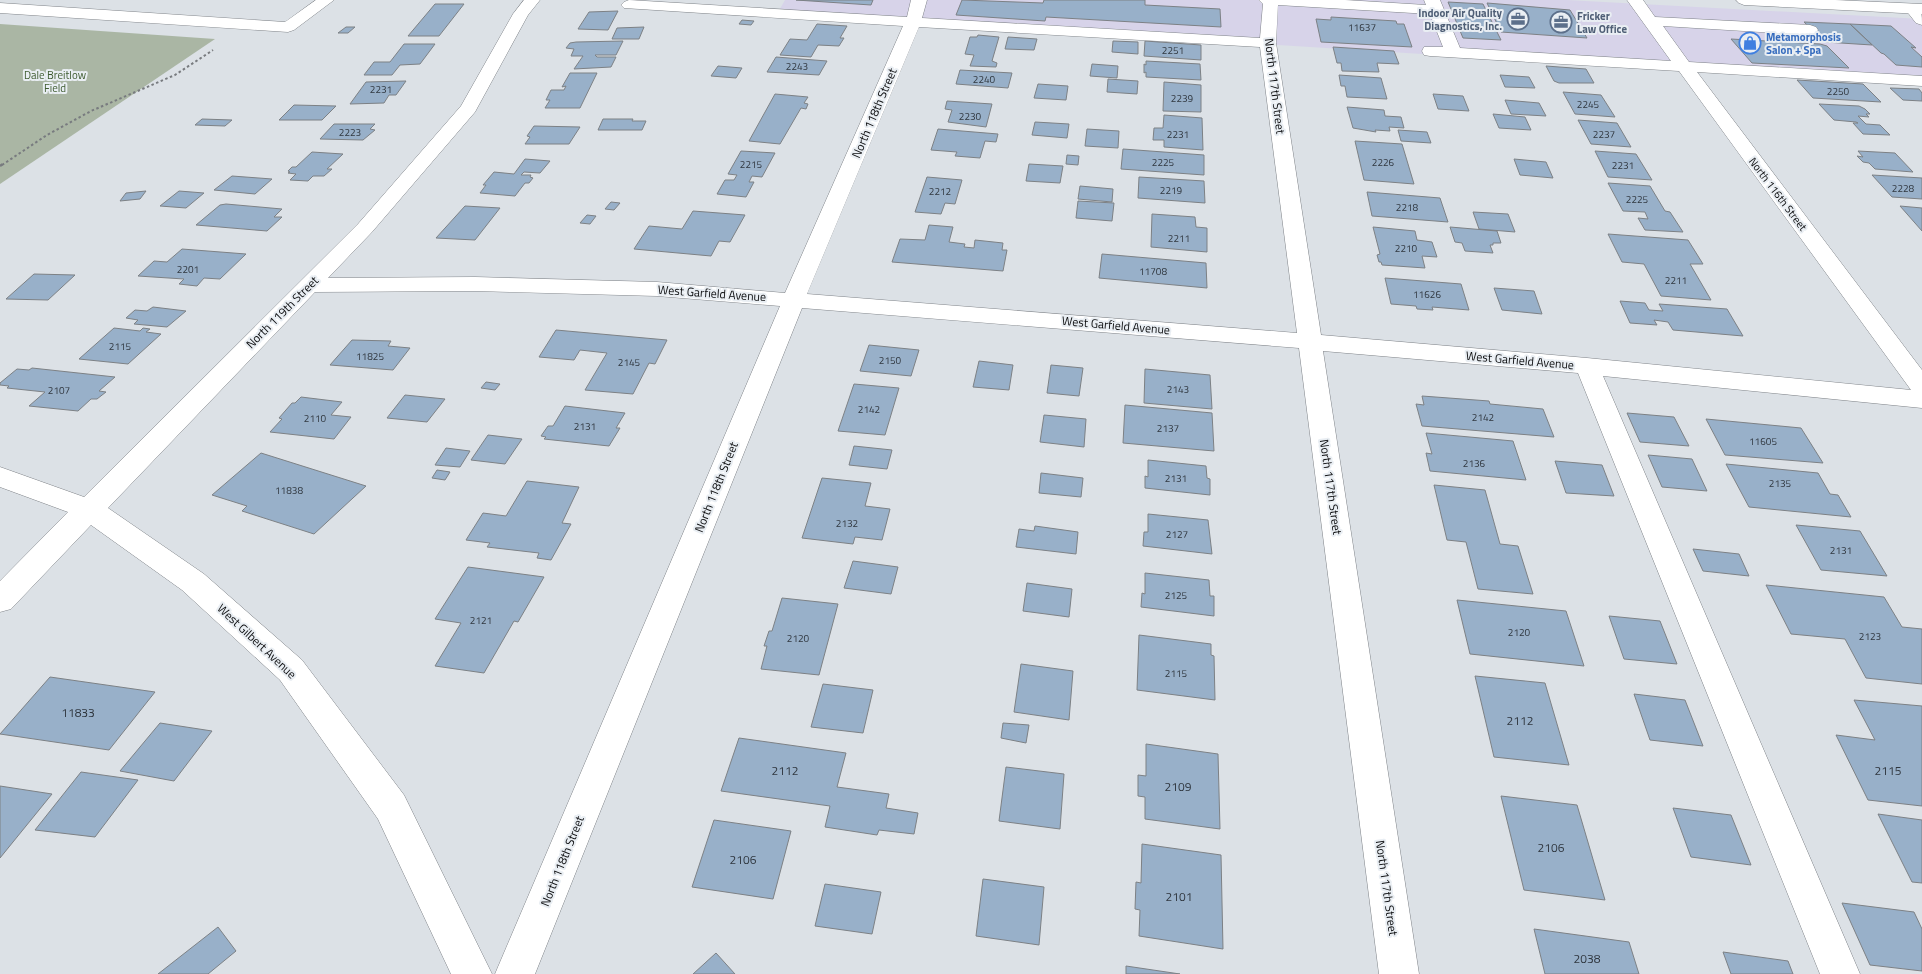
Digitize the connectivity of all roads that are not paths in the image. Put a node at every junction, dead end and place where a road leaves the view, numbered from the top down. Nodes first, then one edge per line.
1 (120, 0) edge
2 (326, 0) edge
3 (532, 0) edge
4 (1267, 0) edge
5 (1271, 0) edge
6 (1635, 0) edge
7 (1744, 0) edge
8 (629, 5) dead end
9 (1434, 5) edge
10 (0, 8) edge
11 (916, 11) edge
12 (1919, 13) edge
13 (95, 14) junction
14 (1652, 21) junction
15 (1810, 30) dead end
16 (1268, 43) junction
17 (1430, 51) dead end
18 (1454, 53) junction
19 (1685, 68) junction
20 (1922, 81) edge
21 (308, 285) junction
22 (794, 299) junction
23 (1311, 342) junction
24 (1587, 366) junction
25 (1922, 388) edge
26 (1922, 400) edge
27 (0, 477) edge
28 (89, 508) junction
29 (0, 600) edge
30 (472, 974) edge
31 (515, 974) edge
32 (1399, 974) edge
33 (1840, 974) edge

1 - 13 street
2 - 13 street
3 - 21 street, North 119th Street
4 - 5 street
5 - 9 street
5 - 16 street, North 117th Street
6 - 14 street, North 116th Street
7 - 12 street
8 - 11 street
9 - 18 street
10 - 13 street
11 - 16 street
11 - 22 street, North 118th Street
14 - 15 street
14 - 19 street, North 116th Street
16 - 23 street, North 117th Street
17 - 18 street
18 - 19 street
19 - 20 street
19 - 25 street, North 116th Street
21 - 22 street, West Garfield Avenue
21 - 28 street, North 119th Street
22 - 23 street, West Garfield Avenue
22 - 31 street, North 118th Street
23 - 24 street, West Garfield Avenue
23 - 32 street, North 117th Street
24 - 26 street, West Garfield Avenue
24 - 33 street
27 - 28 street, West Gilbert Avenue
28 - 29 street, North 119th Street
28 - 30 street, West Gilbert Avenue

